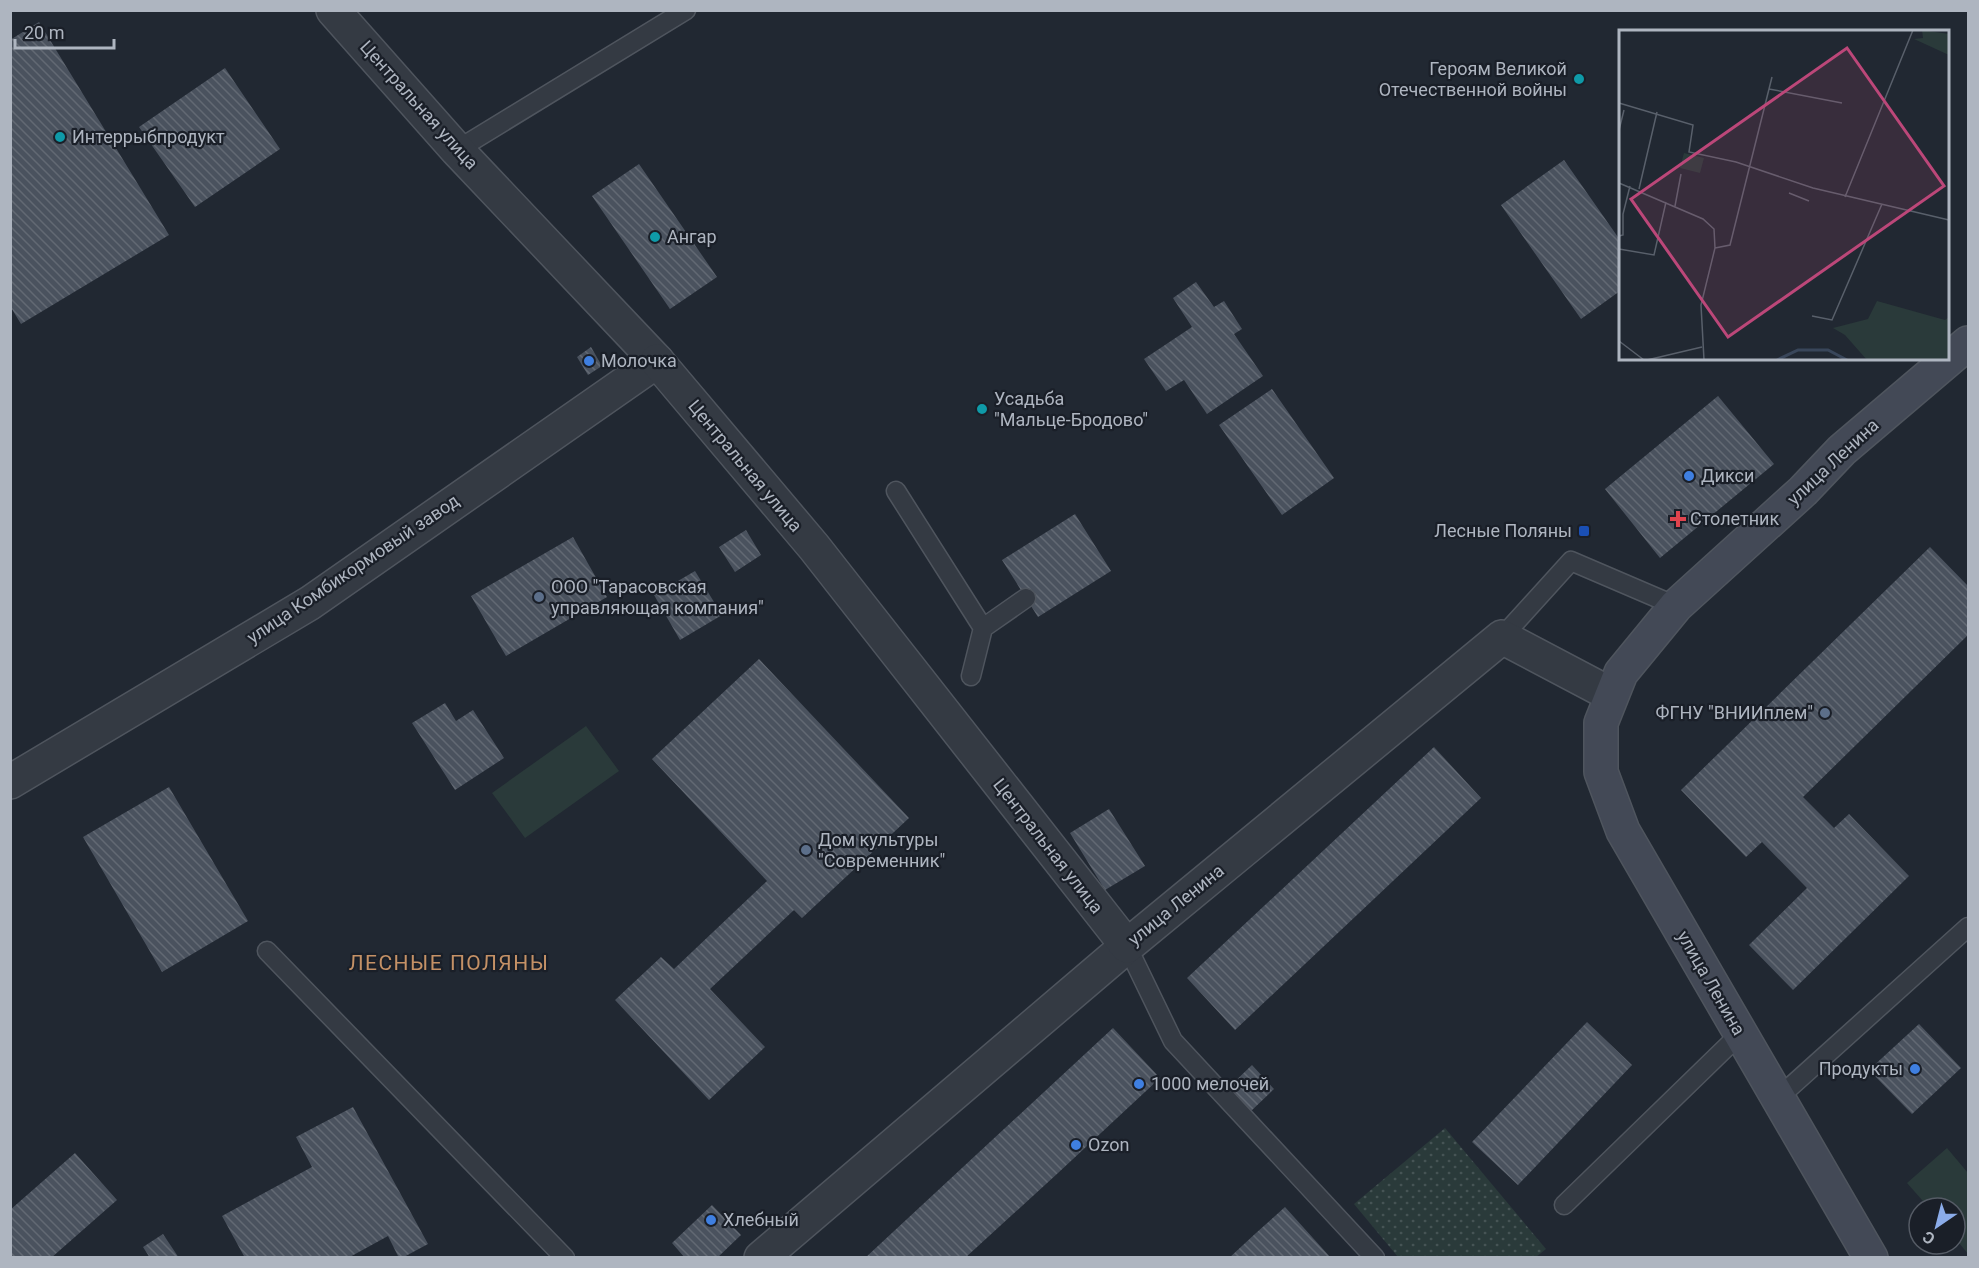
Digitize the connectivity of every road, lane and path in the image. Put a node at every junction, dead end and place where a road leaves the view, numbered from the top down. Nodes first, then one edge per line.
1 (333, 10) edge
2 (686, 10) edge
3 (457, 150) junction
4 (1968, 343) edge
5 (1949, 359) edge
6 (1948, 360) edge
7 (657, 361) junction
8 (896, 491) dead end
9 (1026, 598) dead end
10 (1676, 606) junction
11 (983, 628) junction
12 (1502, 637) junction
13 (971, 676) dead end
14 (1610, 694) junction
15 (10, 782) edge
16 (1968, 927) edge
17 (1126, 946) junction
18 (267, 951) dead end
19 (1740, 1033) junction
20 (1778, 1098) junction
21 (1564, 1205) dead end
22 (565, 1257) edge
23 (761, 1257) edge
24 (1375, 1257) edge
25 (1871, 1257) edge

1 - 3 street, Центральная улица
2 - 3 lane
3 - 7 street, Центральная улица
4 - 5 main road, улица Ленина
6 - 10 main road, улица Ленина
7 - 15 street, улица Комбикормовый завод
7 - 17 street, Центральная улица
8 - 11 lane
9 - 11 lane
10 - 12 lane
10 - 14 main road, улица Ленина
11 - 13 lane
12 - 14 street
12 - 17 street, улица Ленина
14 - 19 main road, улица Ленина
16 - 20 lane
17 - 23 street, улица Ленина
17 - 24 lane
18 - 22 lane
19 - 20 main road, улица Ленина
19 - 21 lane
20 - 25 main road, улица Ленина

